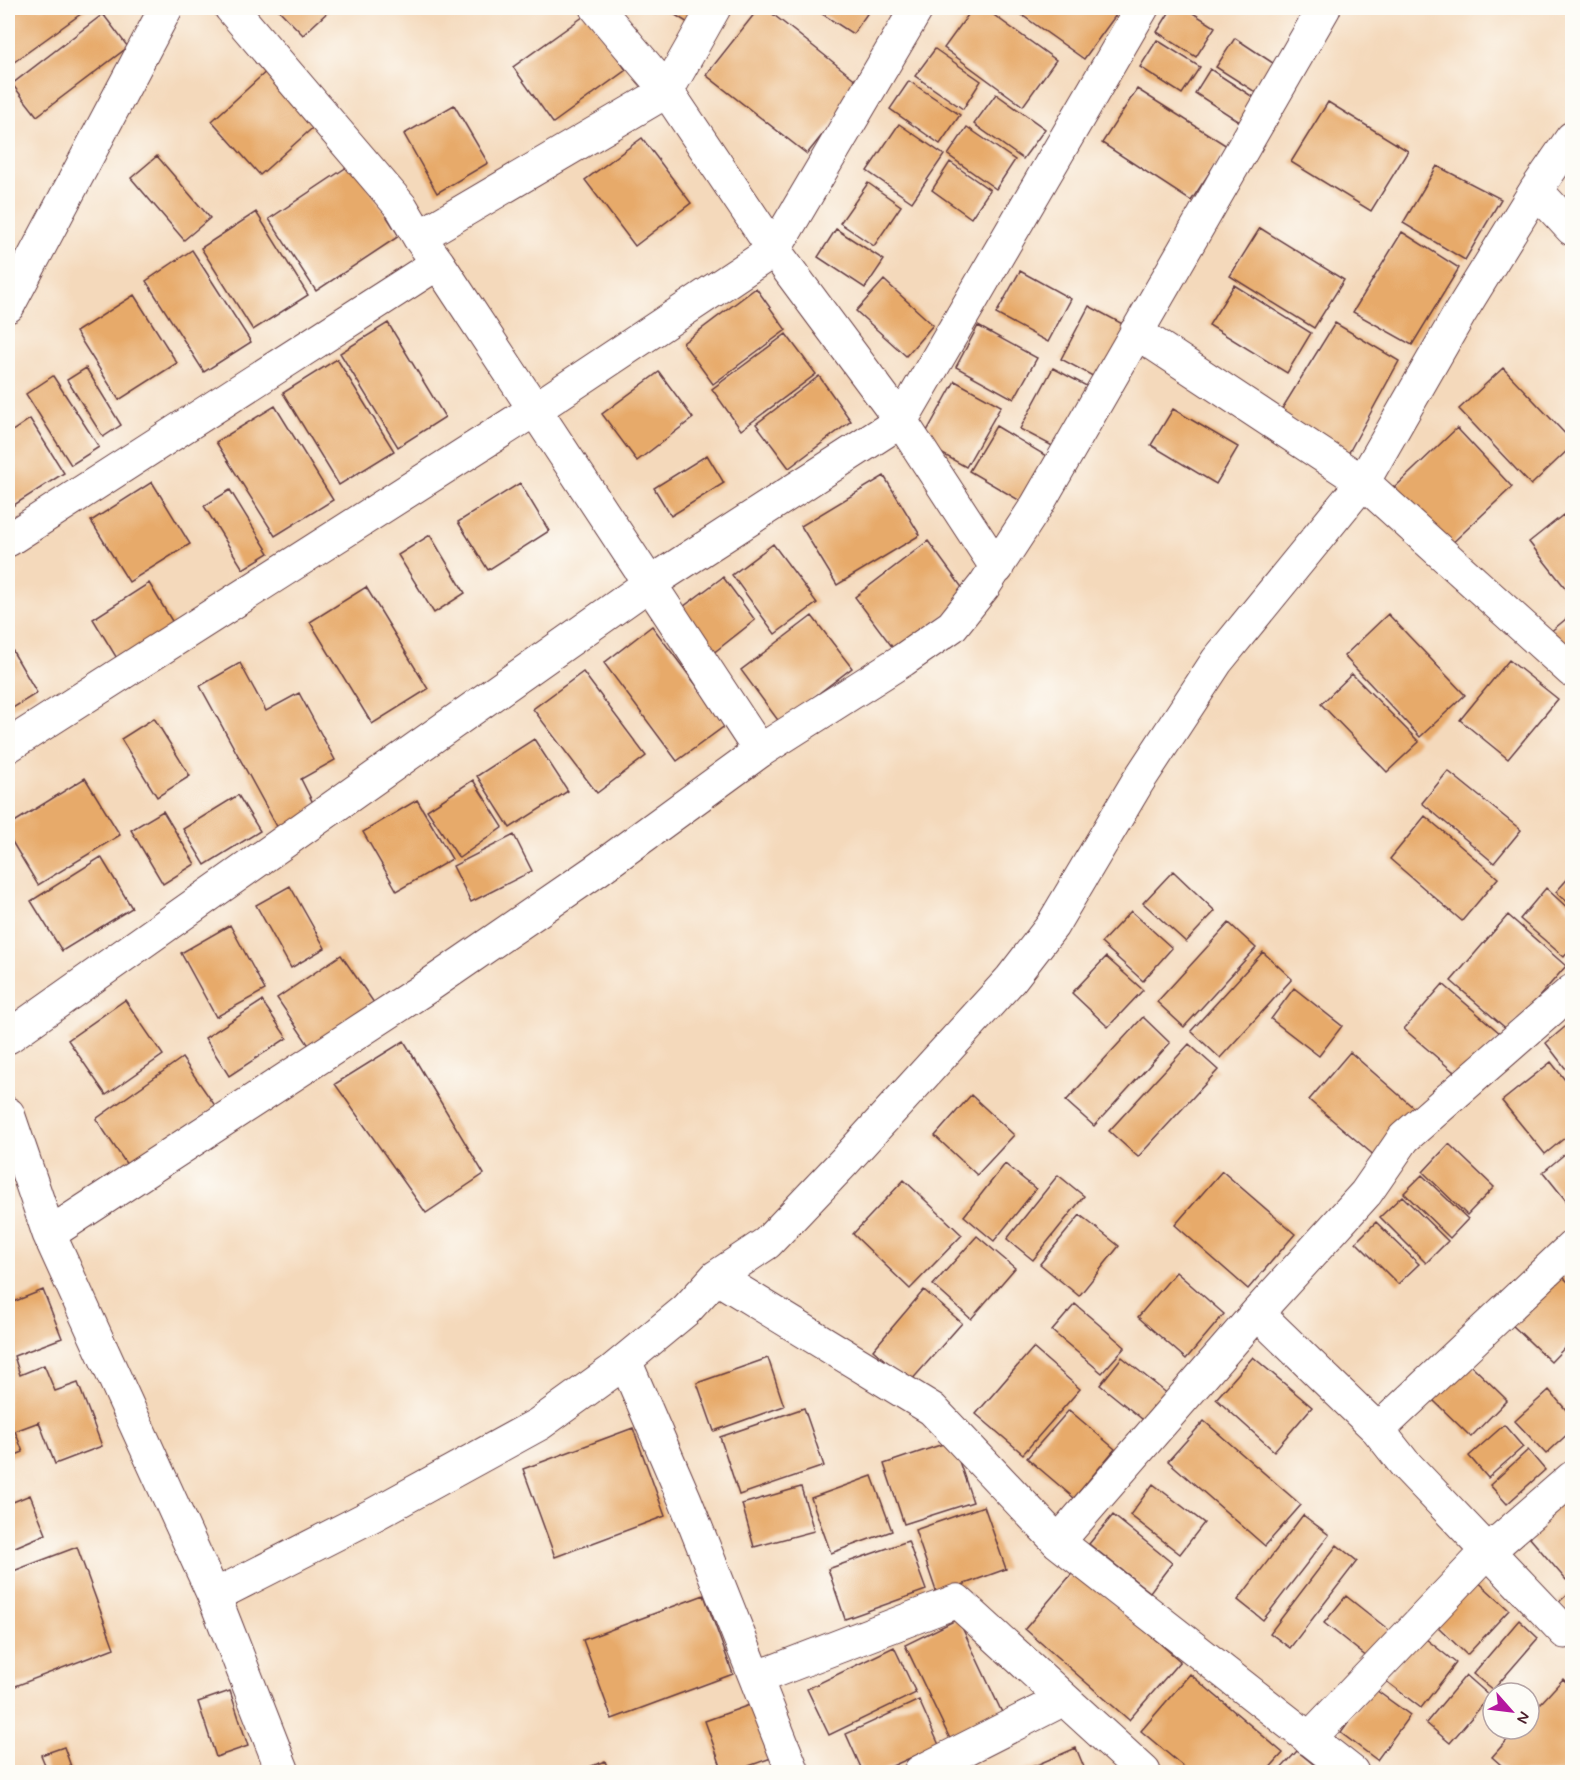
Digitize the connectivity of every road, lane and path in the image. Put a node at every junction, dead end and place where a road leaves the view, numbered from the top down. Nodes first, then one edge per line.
1 (231, 8) edge
2 (597, 8) edge
3 (714, 8) edge
4 (917, 8) edge
5 (1142, 8) edge
6 (1324, 8) edge
7 (164, 9) edge
8 (667, 91) junction
9 (1572, 138) edge
10 (1536, 190) junction
11 (1572, 229) edge
12 (428, 250) junction
13 (774, 250) junction
14 (8, 306) edge
15 (1136, 332) junction
16 (534, 410) junction
17 (901, 421) junction
18 (1363, 482) junction
19 (8, 540) edge
20 (997, 568) junction
21 (650, 584) junction
22 (1572, 671) edge
23 (8, 746) edge
24 (760, 751) junction
25 (1572, 990) edge
26 (8, 1037) edge
27 (8, 1114) edge
28 (49, 1234) junction
29 (1572, 1247) edge
30 (716, 1277) junction
31 (1257, 1313) junction
32 (625, 1361) junction
33 (1378, 1430) junction
34 (1572, 1478) edge
35 (1058, 1542) junction
36 (1487, 1552) junction
37 (214, 1596) junction
38 (1572, 1631) edge
39 (756, 1678) junction
40 (1064, 1699) junction
41 (1309, 1739) junction
42 (283, 1773) edge
43 (793, 1773) edge
44 (920, 1773) edge
45 (1144, 1773) edge
46 (1352, 1773) edge

1 - 12 street
2 - 8 street
3 - 8 street
4 - 13 street
5 - 17 street
6 - 15 street
7 - 14 street
8 - 12 street
8 - 13 street
9 - 10 street
10 - 11 street
10 - 18 street
12 - 16 street
12 - 19 street
13 - 16 street
13 - 17 street
15 - 18 street
15 - 20 street
16 - 21 street
16 - 23 street
17 - 20 street
17 - 21 street
18 - 22 street
18 - 30 street
20 - 24 street
21 - 24 street
21 - 26 street
24 - 28 street
25 - 31 street
27 - 28 street
28 - 37 street
29 - 33 street
30 - 32 street
30 - 35 street
31 - 33 street
31 - 35 street
32 - 37 street
32 - 39 street
33 - 36 street
34 - 36 street
35 - 41 street
36 - 38 street
36 - 41 street
37 - 42 street
39 - 40 street
39 - 43 street
40 - 44 street
40 - 45 street
41 - 46 street

